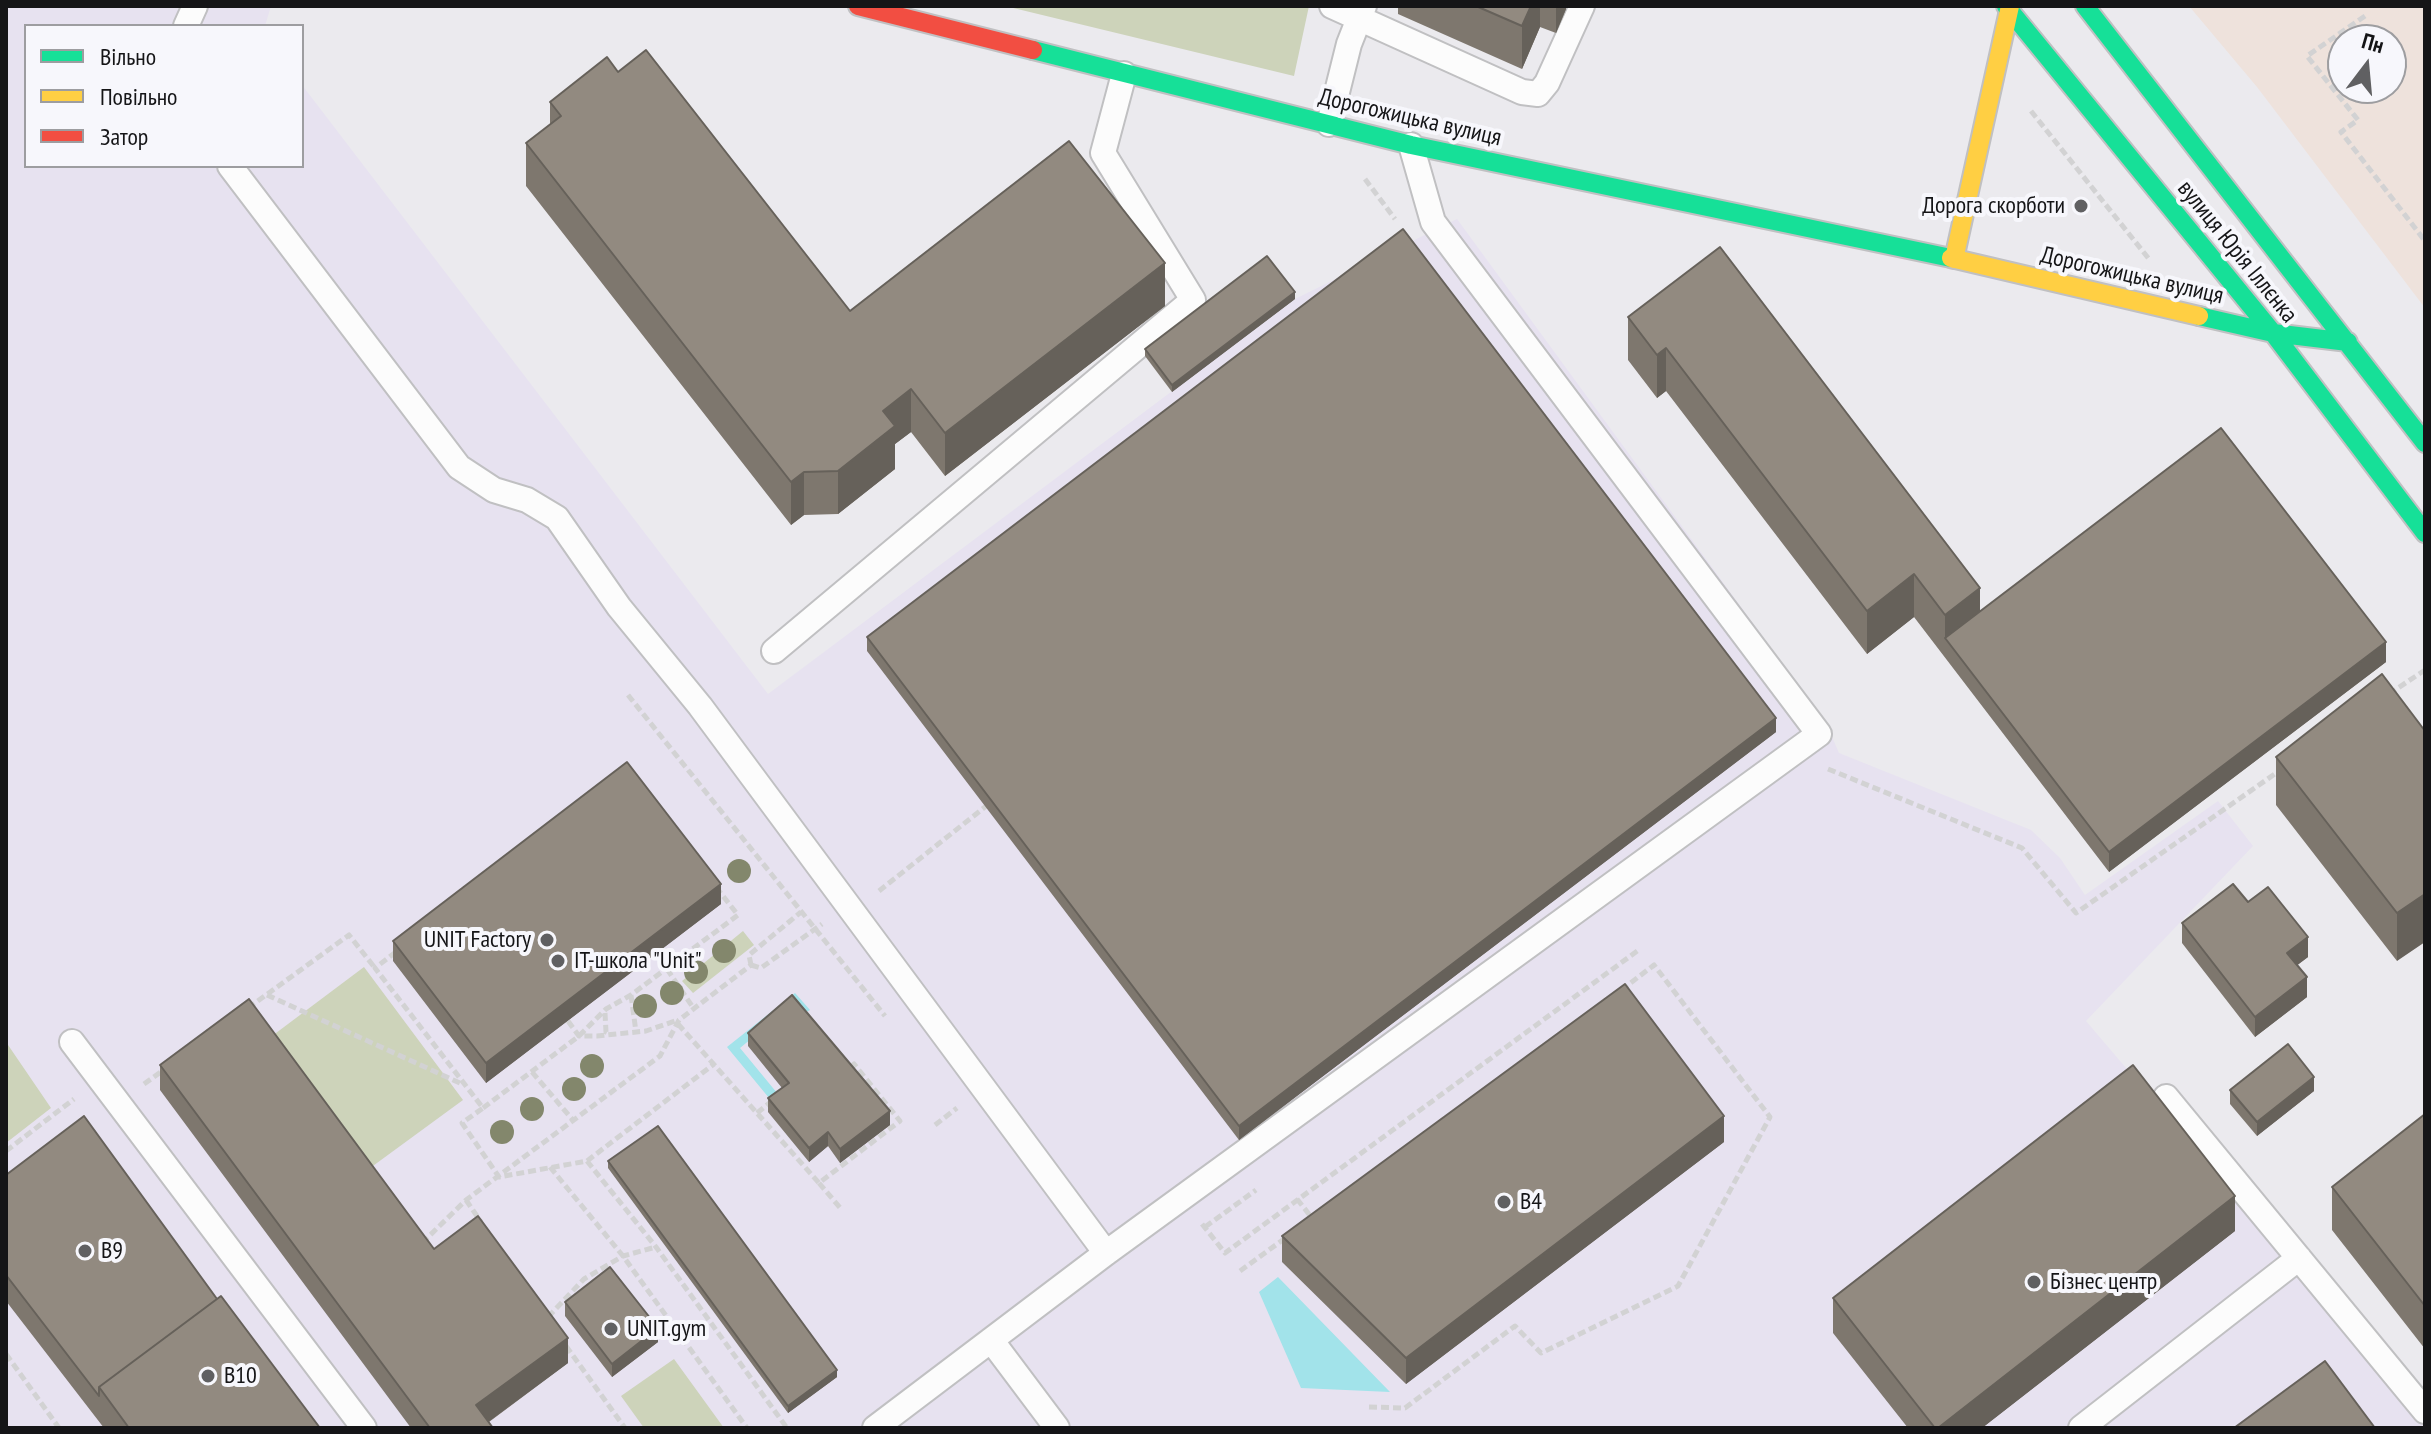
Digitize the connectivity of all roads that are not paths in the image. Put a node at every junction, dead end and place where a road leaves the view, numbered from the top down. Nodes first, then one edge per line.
1 (858, 6) edge
2 (1332, 6) edge
3 (1582, 6) edge
4 (2085, 6) edge
5 (2008, 7) edge
6 (1361, 12) edge
7 (1124, 74) junction
8 (1329, 124) junction
9 (1411, 145) junction
10 (232, 168) edge
11 (1954, 259) junction
12 (2273, 333) junction
13 (2348, 342) junction
14 (2425, 443) edge
15 (2425, 533) edge
16 (774, 651) dead end
17 (72, 1042) dead end
18 (2166, 1097) dead end
19 (1106, 1253) junction
20 (2299, 1258) junction
21 (991, 1340) junction
22 (2425, 1411) edge
23 (364, 1428) edge
24 (875, 1428) edge
25 (1057, 1428) edge
26 (2081, 1428) edge

1 - 7 street, Дорогожицька вулиця
2 - 6 lane
3 - 6 lane
4 - 13 street, вулиця Юрія Іллєнка
5 - 11 street
5 - 12 street, вулиця Юрія Іллєнка
6 - 8 lane
7 - 8 street, Дорогожицька вулиця
7 - 16 lane
8 - 9 street, Дорогожицька вулиця
9 - 11 street, Дорогожицька вулиця
9 - 19 lane
10 - 19 lane
11 - 12 street, Дорогожицька вулиця
12 - 13 street, Дорогожицька вулиця
12 - 15 street, вулиця Юрія Іллєнка
13 - 14 street, вулиця Юрія Іллєнка
17 - 23 lane
18 - 20 lane
19 - 21 lane
20 - 22 lane
20 - 26 lane
21 - 24 lane
21 - 25 lane

